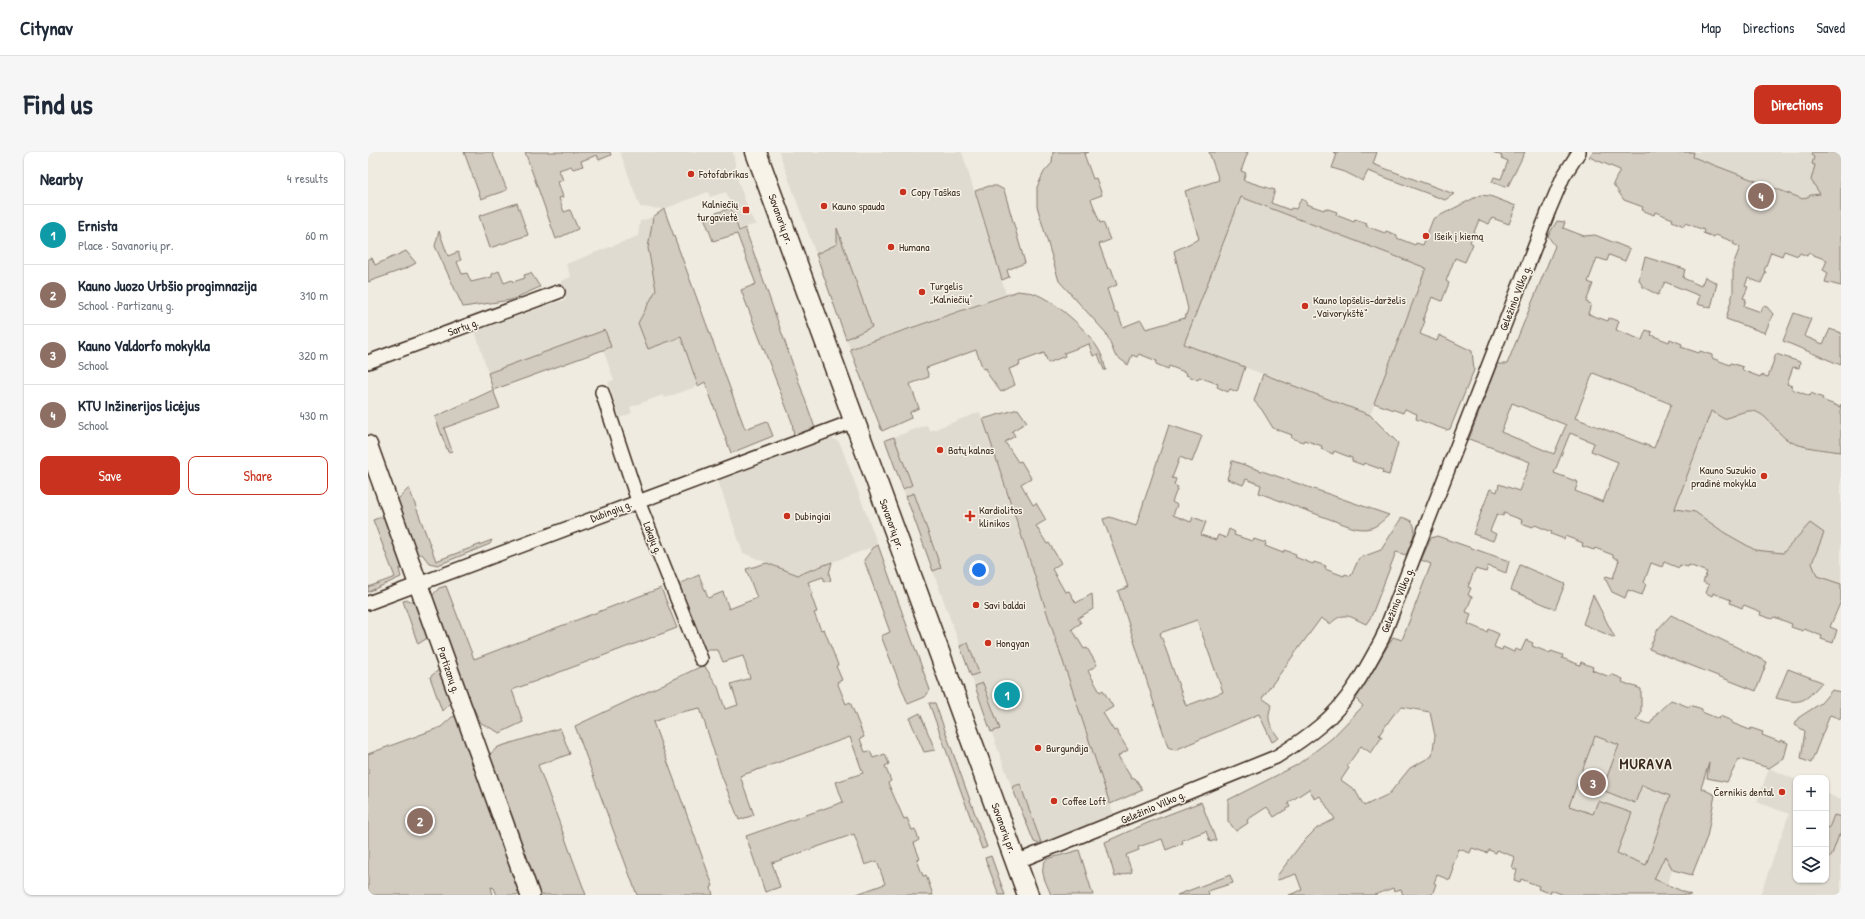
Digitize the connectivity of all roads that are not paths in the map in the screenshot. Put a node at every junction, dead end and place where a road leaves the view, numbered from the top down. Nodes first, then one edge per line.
1 (756, 152) edge
2 (1578, 152) edge
3 (558, 292) dead end
4 (368, 362) edge
5 (602, 392) dead end
6 (854, 421) junction
7 (368, 445) edge
8 (638, 501) junction
9 (418, 584) junction
10 (368, 603) edge
11 (700, 659) dead end
12 (1016, 862) junction
13 (530, 895) edge
14 (1028, 895) edge

1 - 6 main road, Savanorių pr.
2 - 12 street, Geležinio Vilko g.
3 - 4 street, Sartų g.
5 - 8 street, Lakajų g.
6 - 8 street, Dubingių g.
6 - 12 main road, Savanorių pr.
7 - 9 street, Partizanų g.
8 - 9 street, Dubingių g.
8 - 11 street, Lakajų g.
9 - 10 street, Dubingių g.
9 - 13 street, Partizanų g.
12 - 14 main road, Savanorių pr.

